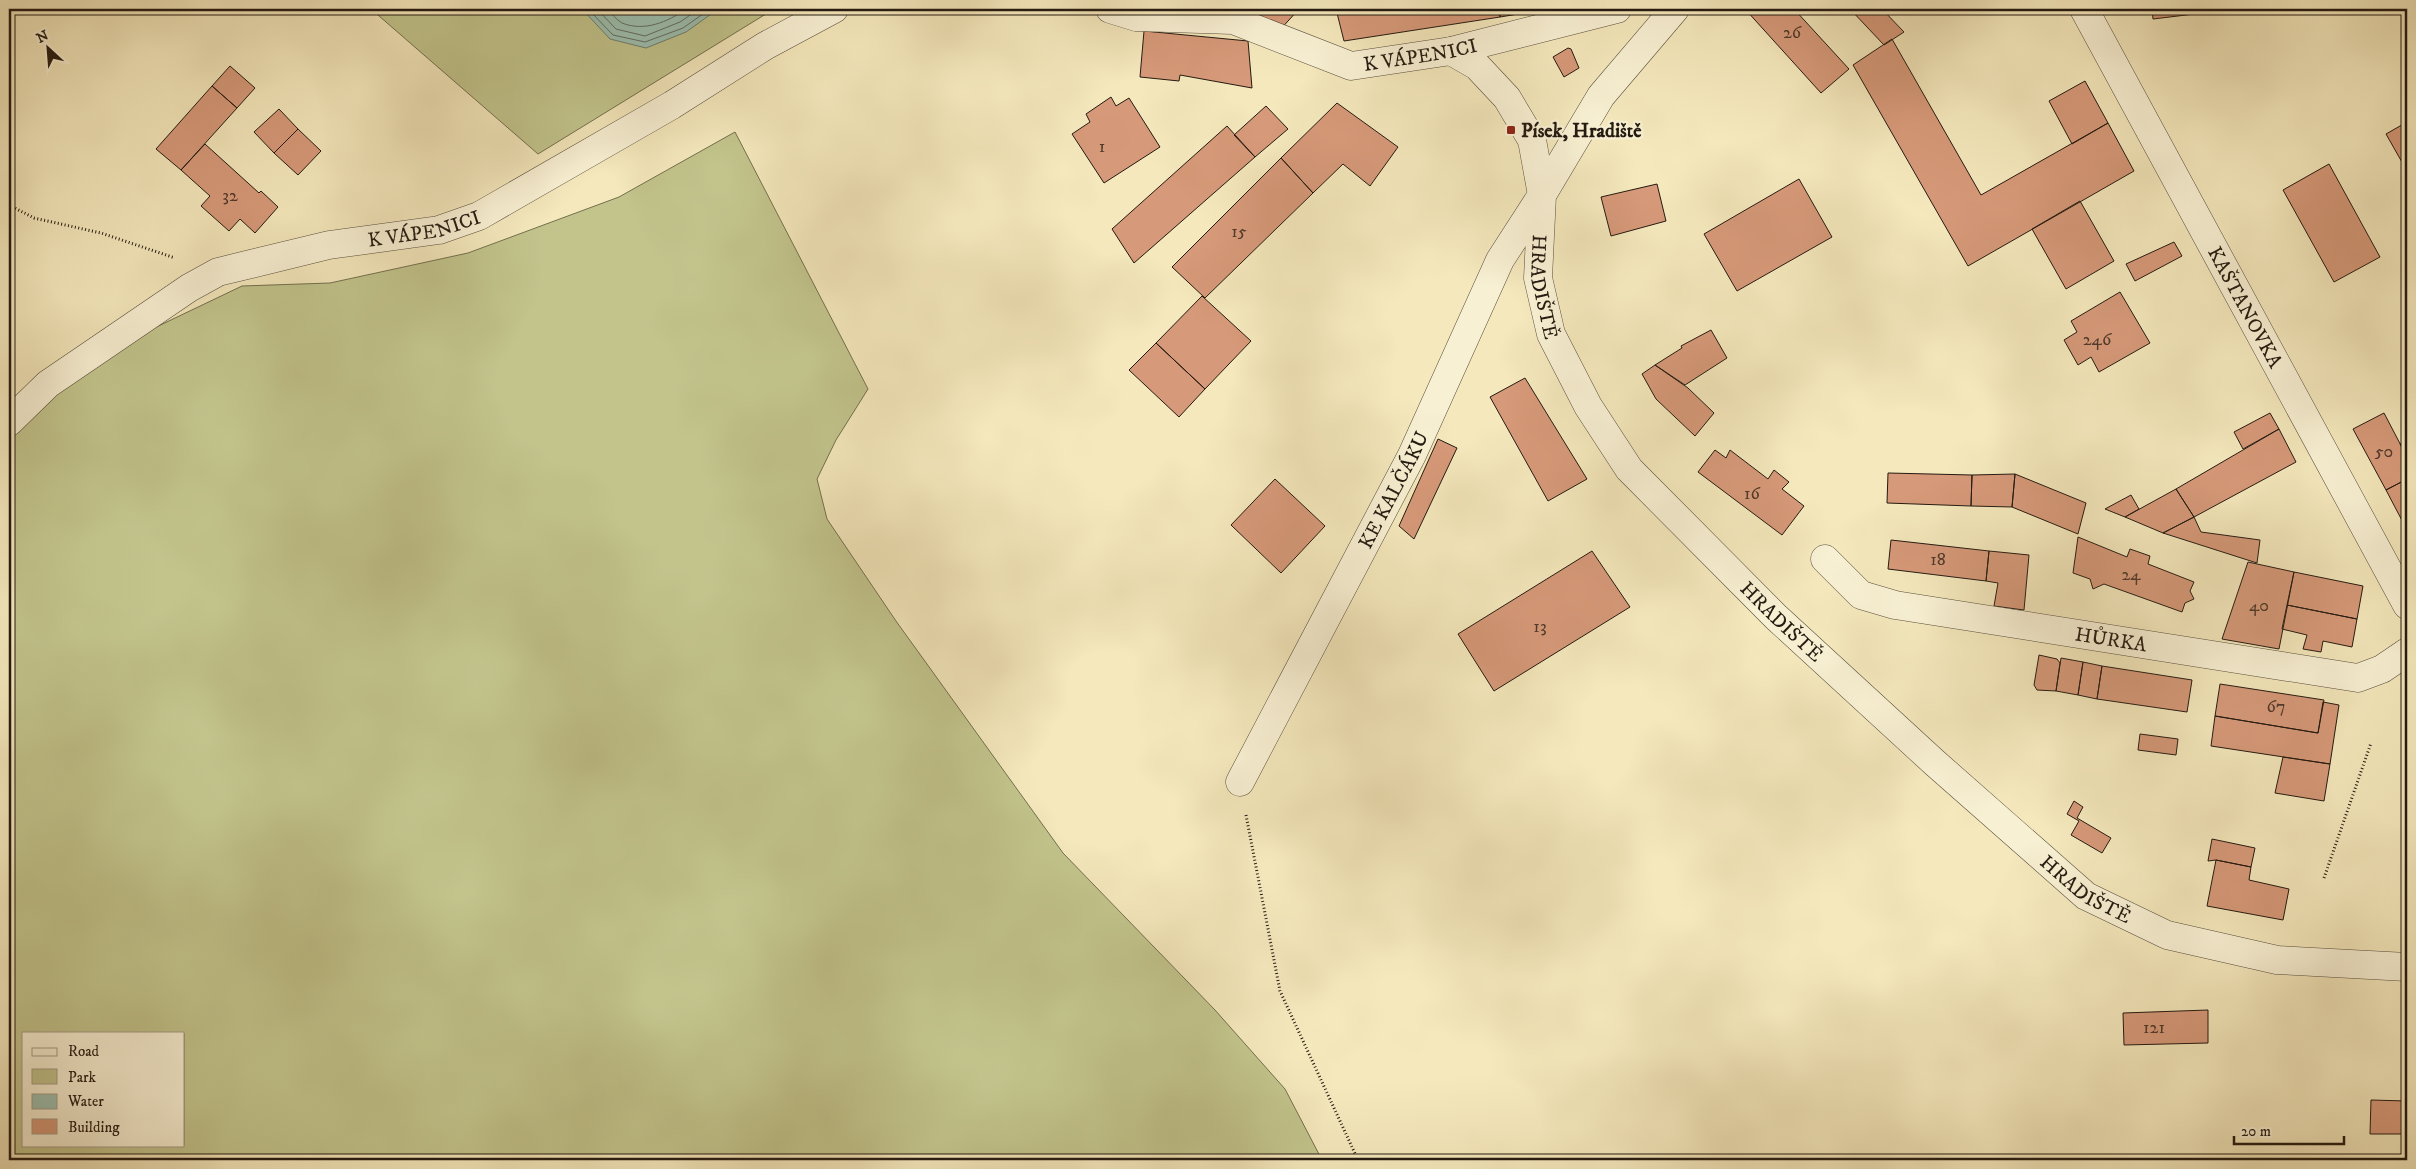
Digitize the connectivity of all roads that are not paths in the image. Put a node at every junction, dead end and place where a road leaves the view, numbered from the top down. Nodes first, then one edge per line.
1 (834, 9) edge
2 (1110, 9) edge
3 (1617, 9) edge
4 (1675, 9) edge
5 (2084, 9) edge
6 (1451, 51) junction
7 (1542, 195) junction
8 (9, 422) edge
9 (1825, 559) dead end
10 (2407, 605) edge
11 (2407, 652) edge
12 (1240, 782) road end
13 (2407, 967) edge

1 - 8 street, K VÁPENICI
2 - 6 street, K VÁPENICI
3 - 6 street, K VÁPENICI
4 - 7 street, HRADIŠTĚ
5 - 10 street, KAŠTANOVKA
6 - 7 street
7 - 12 street, KE KALČÁKU
7 - 13 street, HRADIŠTĚ
9 - 11 street, HŮRKA

